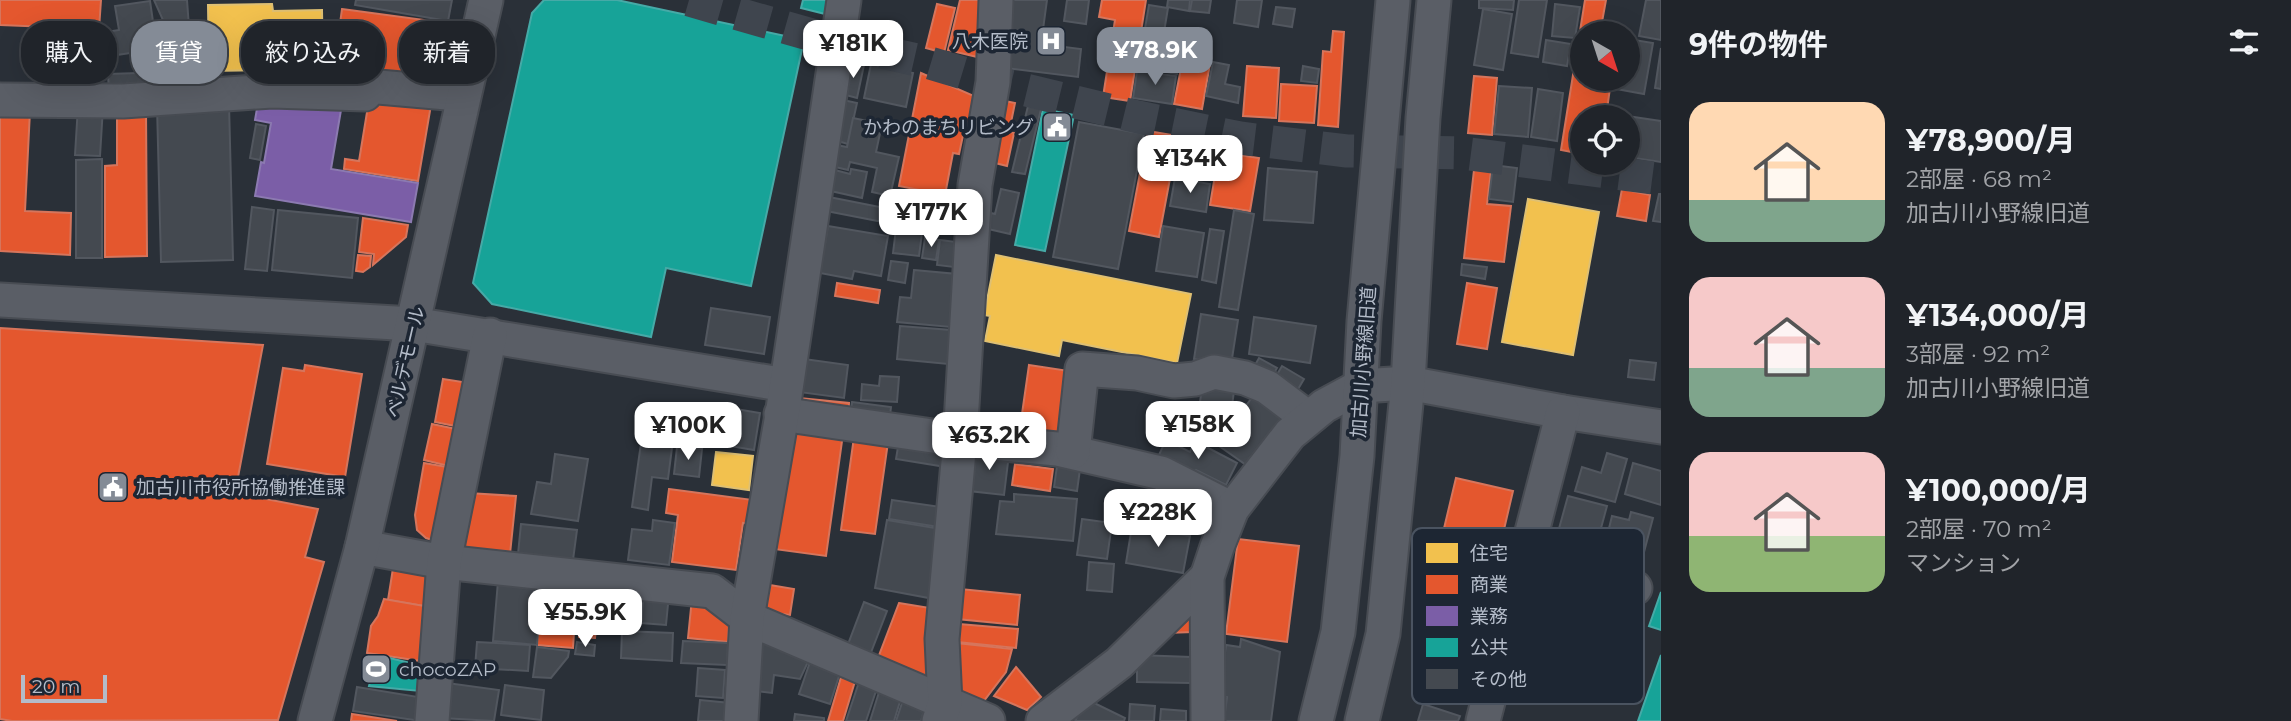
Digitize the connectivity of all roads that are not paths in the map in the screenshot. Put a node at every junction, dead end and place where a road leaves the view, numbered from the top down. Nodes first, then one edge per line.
1 (486, 0) edge
2 (844, 0) edge
3 (996, 0) edge
4 (1393, 0) edge
5 (1434, 0) edge
6 (447, 93) dead end
7 (0, 100) edge
8 (0, 300) edge
9 (413, 324) junction
10 (490, 335) junction
11 (1408, 383) junction
12 (1362, 386) junction
13 (783, 399) junction
14 (1563, 412) junction
15 (1308, 418) junction
16 (1661, 427) edge
17 (960, 440) junction
18 (1073, 453) junction
19 (1232, 509) junction
20 (1534, 528) edge
21 (362, 547) junction
22 (444, 562) junction
23 (1207, 577) junction
24 (747, 618) junction
25 (1488, 704) edge
26 (942, 712) edge
27 (315, 721) edge
28 (432, 721) edge
29 (741, 721) edge
30 (988, 721) edge
31 (1043, 721) edge
32 (1208, 721) edge
33 (1316, 721) edge
34 (1362, 721) edge
35 (1483, 721) edge

1 - 9 street, ベルデモール
2 - 13 street
3 - 17 street
4 - 12 street, 加古川小野線旧道
5 - 11 street
6 - 7 street
8 - 9 street
9 - 10 street
9 - 21 street, ベルデモール
10 - 13 street
10 - 22 street
11 - 12 street
11 - 14 street
11 - 34 street
12 - 15 street
12 - 33 street, 加古川小野線旧道
13 - 17 street
13 - 24 street
14 - 16 street
14 - 20 street
15 - 18 street
15 - 19 street
17 - 18 street
17 - 26 street
18 - 19 street
19 - 23 street
21 - 22 street
21 - 27 street, ベルデモール
22 - 24 street
22 - 28 street
23 - 31 street
23 - 32 street
24 - 26 street
24 - 29 street
25 - 35 street
26 - 30 street

